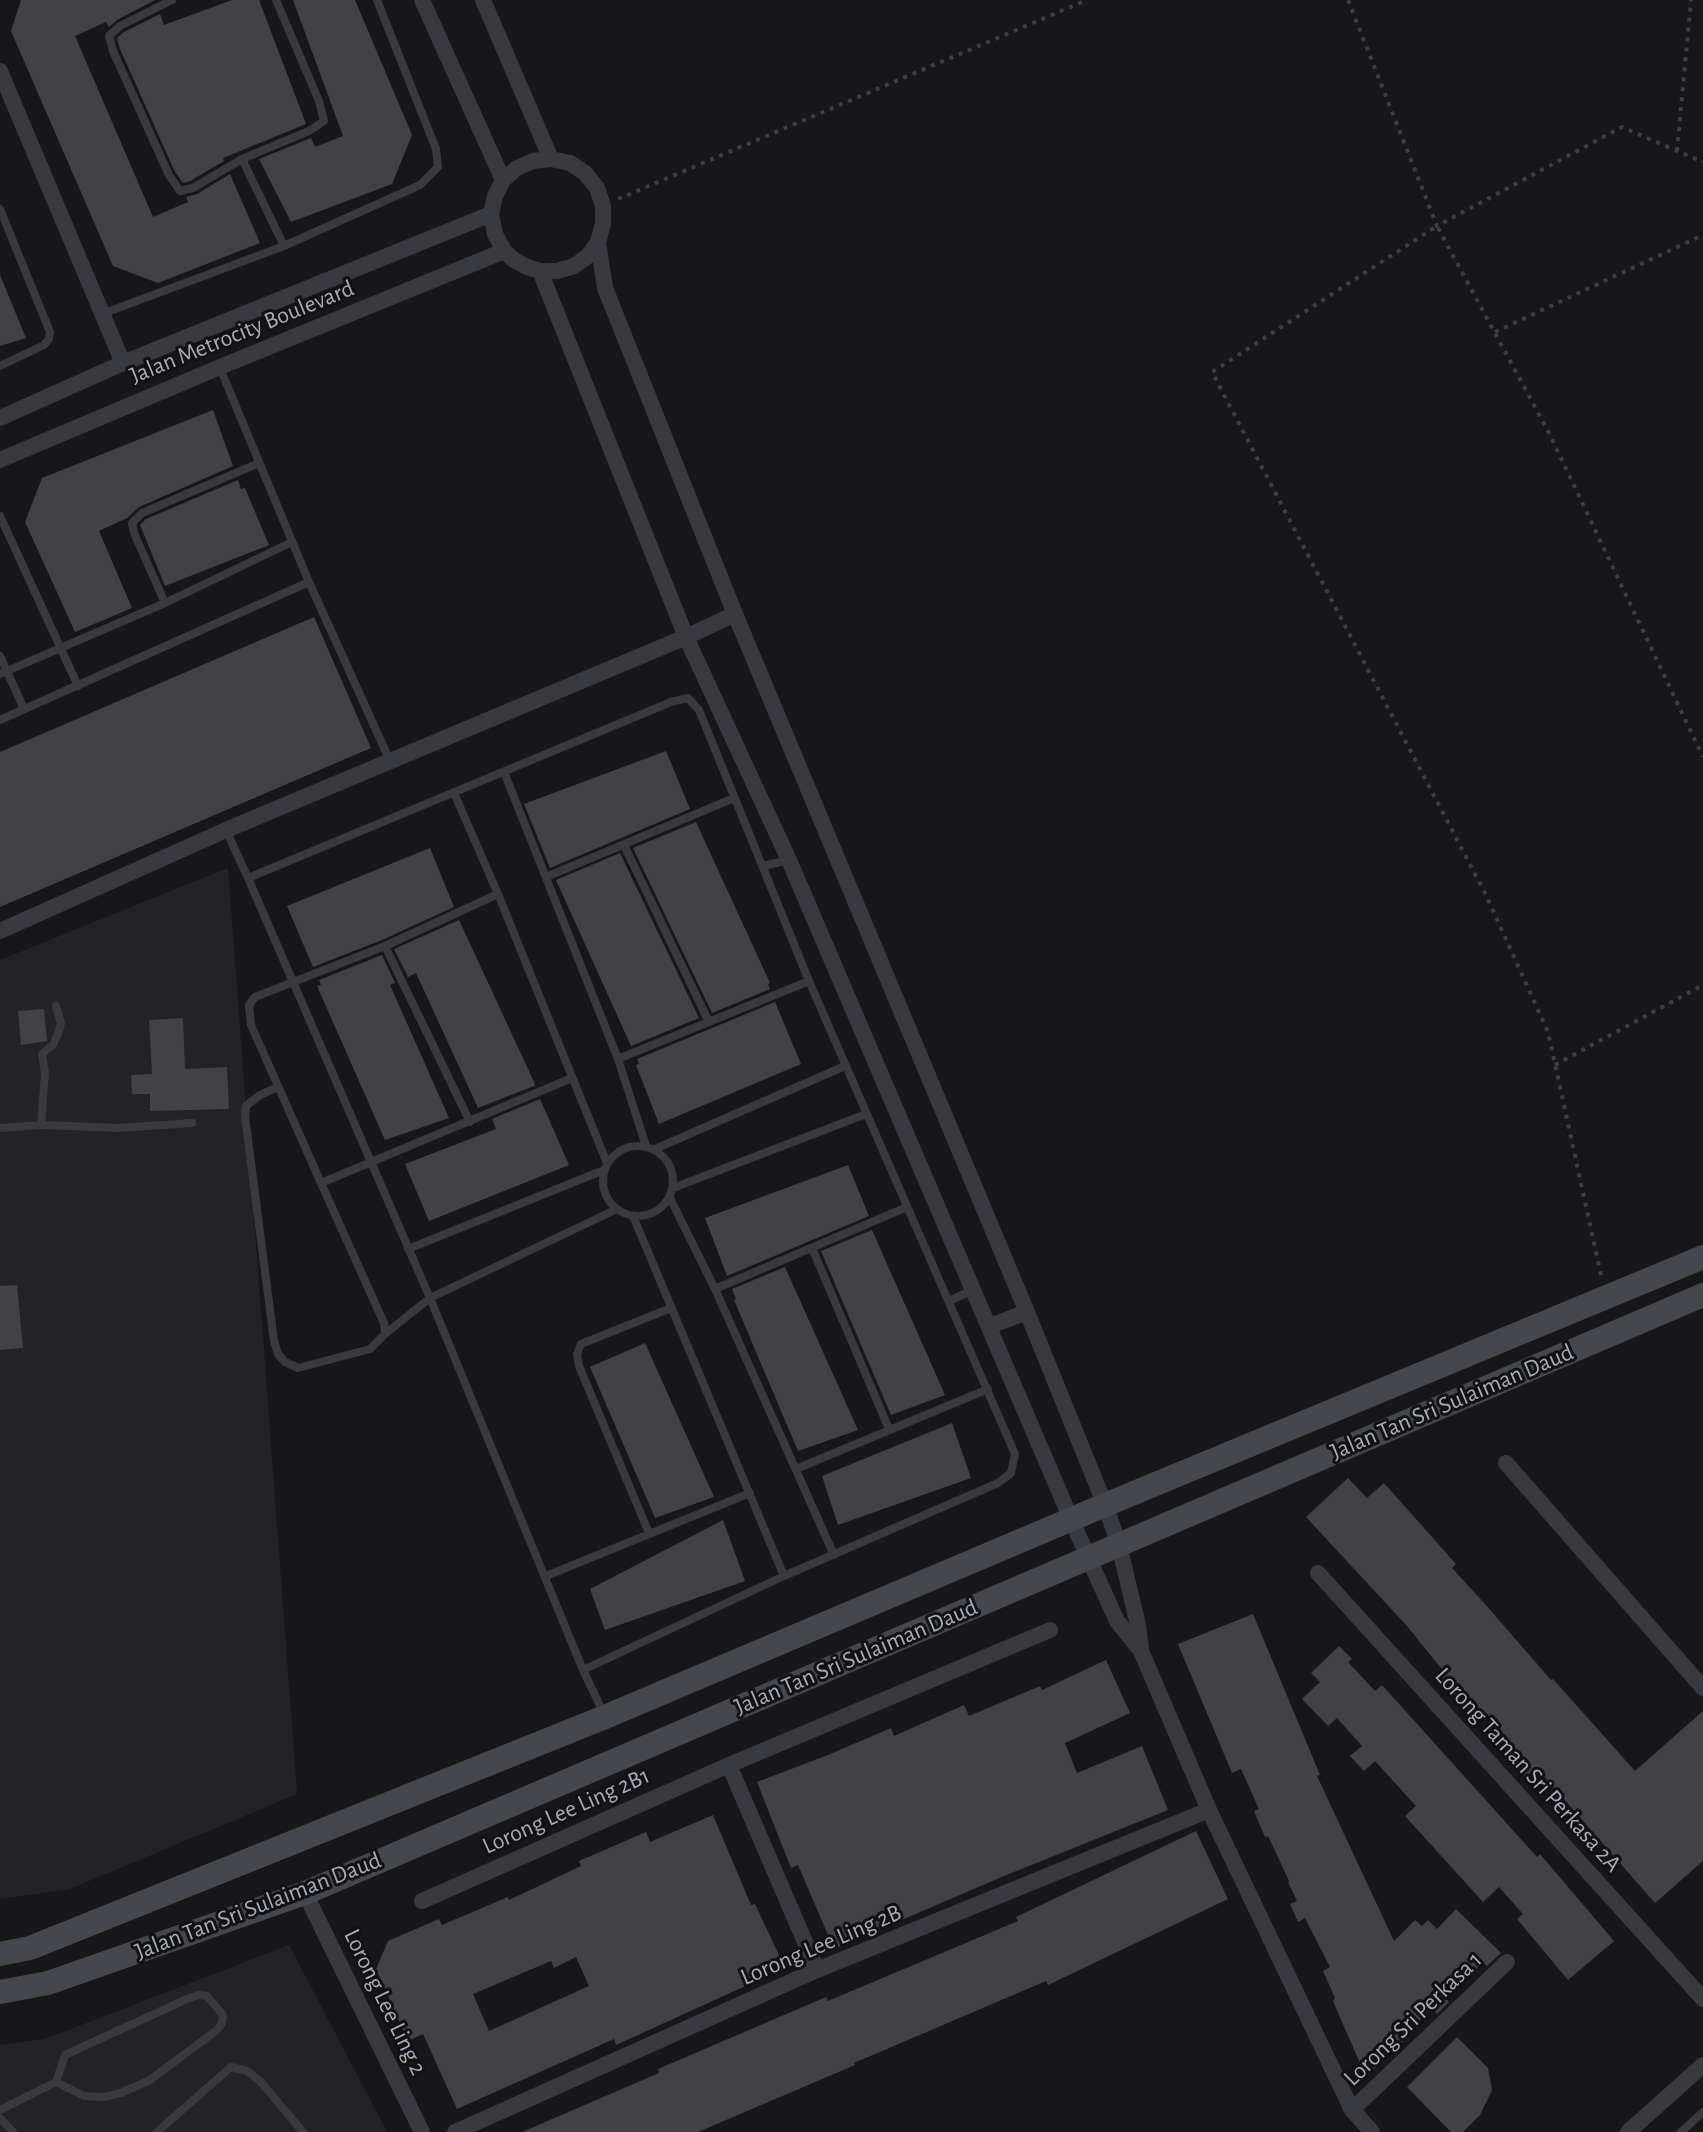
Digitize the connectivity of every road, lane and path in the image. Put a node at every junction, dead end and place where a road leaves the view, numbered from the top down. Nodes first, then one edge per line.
1 (172, 0) edge
2 (276, 0) edge
3 (377, 0) edge
4 (422, 0) edge
5 (483, 0) edge
6 (1087, 0) edge
7 (1348, 0) edge
8 (1691, 0) edge
9 (0, 71) edge
10 (1677, 151) junction
11 (242, 159) junction
12 (551, 159) junction
13 (1703, 162) edge
14 (503, 180) junction
15 (603, 206) junction
16 (0, 209) edge
17 (491, 214) junction
18 (1437, 226) junction
19 (1703, 235) edge
20 (598, 242) junction
21 (284, 246) junction
22 (504, 251) junction
23 (540, 271) junction
24 (102, 314) junction
25 (1494, 332) junction
26 (123, 363) junction
27 (0, 366) edge
28 (220, 367) junction
29 (0, 418) edge
30 (0, 460) edge
31 (259, 463) junction
32 (0, 516) edge
33 (292, 542) junction
34 (309, 582) junction
35 (165, 603) junction
36 (735, 614) junction
37 (686, 637) junction
38 (60, 648) junction
39 (0, 656) edge
40 (3, 672) edge
41 (78, 686) junction
42 (24, 709) junction
43 (0, 720) edge
44 (1703, 757) edge
45 (390, 761) junction
46 (504, 772) junction
47 (454, 793) junction
48 (734, 798) junction
49 (226, 830) junction
50 (624, 845) junction
51 (789, 860) junction
52 (763, 866) junction
53 (546, 877) junction
54 (248, 878) junction
55 (498, 894) junction
56 (0, 931) edge
57 (385, 946) junction
58 (293, 981) junction
59 (809, 981) junction
60 (1703, 985) edge
61 (56, 1006) dead end
62 (709, 1022) junction
63 (618, 1059) junction
64 (1555, 1065) junction
65 (845, 1066) junction
66 (572, 1078) junction
67 (278, 1087) junction
68 (866, 1114) junction
69 (470, 1122) junction
70 (192, 1123) dead end
71 (41, 1125) junction
72 (0, 1128) edge
73 (650, 1148) junction
74 (371, 1163) junction
75 (606, 1167) junction
76 (321, 1183) junction
77 (673, 1188) junction
78 (670, 1198) junction
79 (907, 1207) junction
80 (617, 1209) junction
81 (633, 1216) junction
82 (812, 1248) junction
83 (408, 1249) junction
84 (1703, 1257) edge
85 (715, 1289) junction
86 (974, 1289) junction
87 (1703, 1295) edge
88 (1605, 1297) junction
89 (430, 1298) junction
90 (949, 1301) junction
91 (671, 1308) junction
92 (1027, 1312) junction
93 (990, 1326) junction
94 (385, 1334) junction
95 (988, 1389) junction
96 (889, 1429) junction
97 (1506, 1463) dead end
98 (796, 1469) junction
99 (750, 1493) junction
100 (1105, 1505) junction
101 (1071, 1519) junction
102 (649, 1533) junction
103 (1119, 1545) junction
104 (834, 1555) junction
105 (1089, 1558) junction
106 (1318, 1573) dead end
107 (546, 1576) junction
108 (784, 1576) junction
109 (1050, 1630) dead end
110 (1141, 1651) junction
111 (583, 1670) junction
112 (1703, 1688) edge
113 (605, 1717) junction
114 (729, 1765) junction
115 (1209, 1810) junction
116 (305, 1893) junction
117 (422, 1901) dead end
118 (0, 1954) edge
119 (1507, 1962) dead end
120 (817, 1970) junction
121 (0, 1992) edge
122 (1703, 1999) edge
123 (1703, 2065) edge
124 (56, 2082) junction
125 (0, 2110) edge
126 (1352, 2110) junction
127 (1703, 2112) edge
128 (0, 2118) edge
129 (13, 2132) edge
130 (157, 2132) edge
131 (303, 2132) edge
132 (422, 2132) edge
133 (455, 2132) edge
134 (1372, 2132) edge
135 (1628, 2132) edge
136 (1681, 2132) edge

1 - 11 lane
2 - 11 lane
3 - 21 lane
4 - 14 street
5 - 12 street
6 - 15 path
7 - 18 path
8 - 10 path
9 - 24 street
10 - 13 path
10 - 18 path
11 - 21 lane
12 - 14 street
12 - 15 street
14 - 17 street
15 - 20 street
16 - 27 lane
17 - 22 street
17 - 26 street, Jalan Metrocity Boulevard
18 - 25 path
18 - 64 path
19 - 25 path
20 - 23 street
20 - 36 street
21 - 24 lane
22 - 23 street
22 - 28 street, Jalan Metrocity Boulevard
23 - 37 street
24 - 26 street
25 - 44 path
26 - 29 street, Jalan Metrocity Boulevard
28 - 30 street, Jalan Metrocity Boulevard
28 - 31 lane
31 - 33 lane
31 - 35 lane
32 - 38 lane
33 - 34 lane
33 - 35 lane
34 - 41 lane
34 - 45 lane
35 - 38 lane
36 - 37 street
36 - 92 street
37 - 45 street
37 - 51 street
38 - 40 lane
38 - 41 lane
39 - 40 lane
40 - 42 lane
41 - 42 lane
42 - 43 lane
45 - 49 street
46 - 47 lane
46 - 48 lane
46 - 53 lane
47 - 54 lane
47 - 55 lane
48 - 50 lane
48 - 52 lane
49 - 54 lane
49 - 56 street
50 - 53 lane
50 - 62 lane
51 - 52 lane
51 - 86 street
52 - 59 lane
53 - 63 lane
54 - 58 lane
55 - 57 lane
55 - 66 lane
57 - 58 lane
57 - 69 lane
58 - 67 lane
58 - 74 lane
59 - 62 lane
59 - 65 lane
60 - 64 path
61 - 71 lane
62 - 63 lane
63 - 73 lane
64 - 88 path
65 - 68 lane
65 - 73 lane
66 - 69 lane
66 - 75 lane
67 - 76 lane
67 - 94 lane
68 - 77 lane
68 - 79 lane
69 - 74 lane
70 - 71 lane
71 - 72 lane
73 - 75 lane
73 - 77 lane
74 - 76 lane
74 - 83 lane
75 - 80 lane
75 - 83 lane
76 - 94 lane
77 - 78 lane
78 - 81 lane
78 - 85 lane
79 - 82 lane
79 - 90 lane
80 - 81 lane
80 - 89 lane
81 - 91 lane
82 - 85 lane
82 - 96 lane
83 - 89 lane
84 - 88 main road, Jalan Tan Sri Sulaiman Daud
85 - 98 lane
86 - 90 lane
86 - 93 street
87 - 103 main road, Jalan Tan Sri Sulaiman Daud
88 - 100 main road, Jalan Tan Sri Sulaiman Daud
89 - 94 lane
89 - 107 lane
90 - 95 lane
91 - 99 lane
91 - 102 lane
92 - 93 street
92 - 100 street
93 - 101 street
95 - 96 lane
95 - 104 lane
96 - 98 lane
97 - 112 street
98 - 104 lane
99 - 102 lane
99 - 108 lane
100 - 101 main road, Jalan Tan Sri Sulaiman Daud
100 - 103 street
101 - 105 street
101 - 113 main road, Jalan Tan Sri Sulaiman Daud
102 - 107 lane
103 - 105 main road, Jalan Tan Sri Sulaiman Daud
103 - 110 street
104 - 108 lane
105 - 110 street
105 - 116 main road, Jalan Tan Sri Sulaiman Daud
106 - 122 street, Lorong Taman Sri Perkasa 2A
107 - 111 lane
108 - 111 lane
109 - 114 street, Lorong Lee Ling 2B1
110 - 115 street
111 - 113 lane
113 - 118 main road, Jalan Tan Sri Sulaiman Daud
114 - 117 street, Lorong Lee Ling 2B1
114 - 120 street
115 - 120 street, Lorong Lee Ling 2B
115 - 126 street
116 - 121 main road, Jalan Tan Sri Sulaiman Daud
116 - 132 street, Lorong Lee Ling 2
119 - 126 street, Lorong Sri Perkasa 1
120 - 133 street, Lorong Lee Ling 2B
123 - 135 street
124 - 124 lane
124 - 125 lane
126 - 134 street
127 - 136 lane
128 - 129 lane
130 - 131 lane

